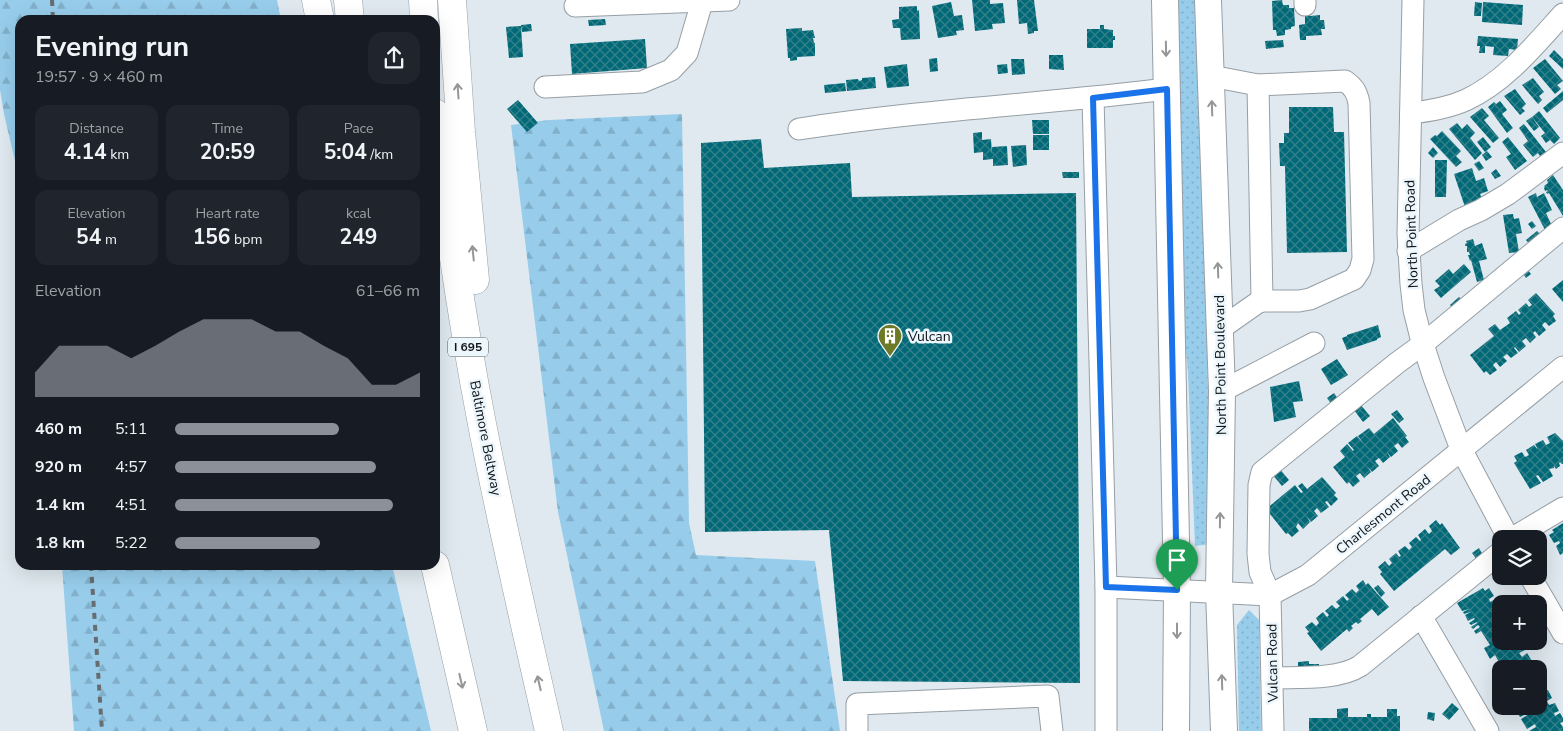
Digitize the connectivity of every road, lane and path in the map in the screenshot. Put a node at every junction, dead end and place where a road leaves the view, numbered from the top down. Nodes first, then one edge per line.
1 (316, 0) edge
2 (348, 0) edge
3 (422, 0) edge
4 (452, 0) edge
5 (730, 0) edge
6 (1165, 0) edge
7 (1208, 0) edge
8 (1413, 0) edge
9 (702, 2) junction
10 (575, 6) dead end
11 (1563, 14) edge
12 (319, 15) edge
13 (350, 15) edge
14 (424, 15) edge
15 (1211, 76) junction
16 (1258, 85) junction
17 (545, 87) dead end
18 (1167, 89) junction
19 (1093, 98) junction
20 (1411, 113) junction
21 (799, 129) dead end
22 (1563, 153) edge
23 (440, 154) edge
24 (1563, 228) edge
25 (1408, 251) junction
26 (1262, 301) junction
27 (1220, 329) junction
28 (1314, 343) dead end
29 (1423, 344) junction
30 (1563, 367) edge
31 (1222, 391) junction
32 (1461, 449) junction
33 (1563, 508) edge
34 (1505, 530) edge
35 (1525, 530) edge
36 (1492, 559) edge
37 (428, 570) edge
38 (436, 570) edge
39 (515, 579) junction
40 (1535, 585) edge
41 (1106, 587) junction
42 (1177, 590) junction
43 (1218, 591) junction
44 (1270, 595) junction
45 (1422, 616) junction
46 (1563, 633) edge
47 (452, 638) junction
48 (1272, 678) junction
49 (473, 731) edge
50 (549, 731) edge
51 (857, 731) edge
52 (1052, 731) edge
53 (1106, 731) edge
54 (1176, 731) edge
55 (1224, 731) edge
56 (1273, 731) edge
57 (1488, 731) edge

1 - 12 highway
2 - 13 highway
3 - 14 highway
39 -> 4 highway
5 - 9 street
6 -> 18 main road
7 - 15 main road, North Point Boulevard
8 - 20 street, North Point Road
9 - 10 street
9 - 17 street
11 - 20 street
15 - 16 street
27 -> 15 main road, North Point Boulevard
16 - 26 street
16 - 26 street
18 - 19 street
18 - 42 main road
19 - 21 street
19 - 41 street
20 - 25 street, North Point Road
22 - 25 street
23 - 39 highway, Baltimore Beltway / I 695
24 - 29 street
25 - 29 street, North Point Road
26 - 27 street
27 - 31 main road, North Point Boulevard
28 - 31 street
29 - 32 street, North Point Road
29 - 44 street
30 - 32 street, Charlesmont Road
43 -> 31 main road, North Point Boulevard
32 - 34 street, North Point Road
32 - 44 street, Charlesmont Road
33 - 35 street
36 - 45 street
37 - 47 highway
38 - 47 highway
50 -> 39 highway, Baltimore Beltway / I 695
40 - 46 street
41 - 42 street
41 - 53 street
42 - 43 street
42 -> 54 main road
43 - 44 street
55 -> 43 main road, North Point Boulevard
44 - 48 street, Vulcan Road
45 - 48 street
45 - 57 street
47 -> 49 highway
48 - 56 street, Vulcan Road
51 - 52 street

